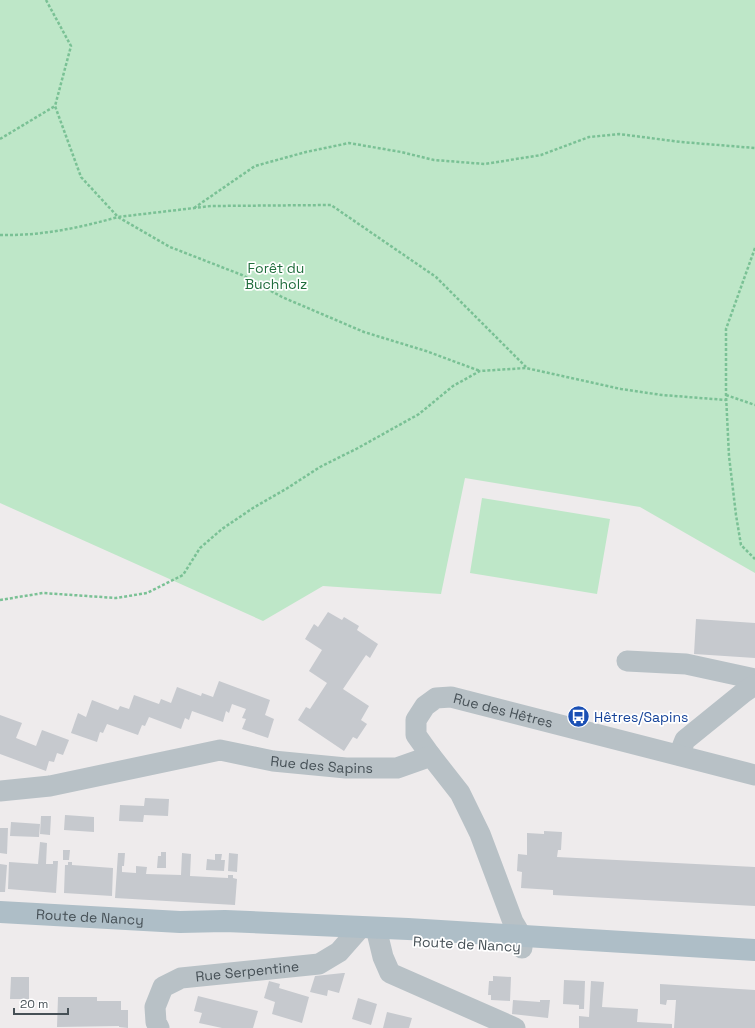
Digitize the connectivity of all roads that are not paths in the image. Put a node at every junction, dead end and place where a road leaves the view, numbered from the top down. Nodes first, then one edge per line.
1 (627, 661) dead end
2 (755, 678) edge
3 (755, 685) edge
4 (678, 755) junction
5 (431, 756) junction
6 (755, 775) edge
7 (0, 791) edge
8 (0, 912) edge
9 (367, 933) junction
10 (522, 942) junction
11 (755, 950) edge
12 (755, 962) edge
13 (160, 1028) edge
14 (515, 1028) edge

1 - 2 street
3 - 4 street
4 - 5 street, Rue des Hêtres
4 - 6 street, Rue des Hêtres
5 - 7 street, Rue des Sapins
5 - 10 street
8 - 9 main road, Route de Nancy
9 - 10 main road, Route de Nancy
9 - 13 street, Rue Serpentine
9 - 14 street
10 - 11 main road, Route de Nancy
10 - 12 main road, Route de Nancy

